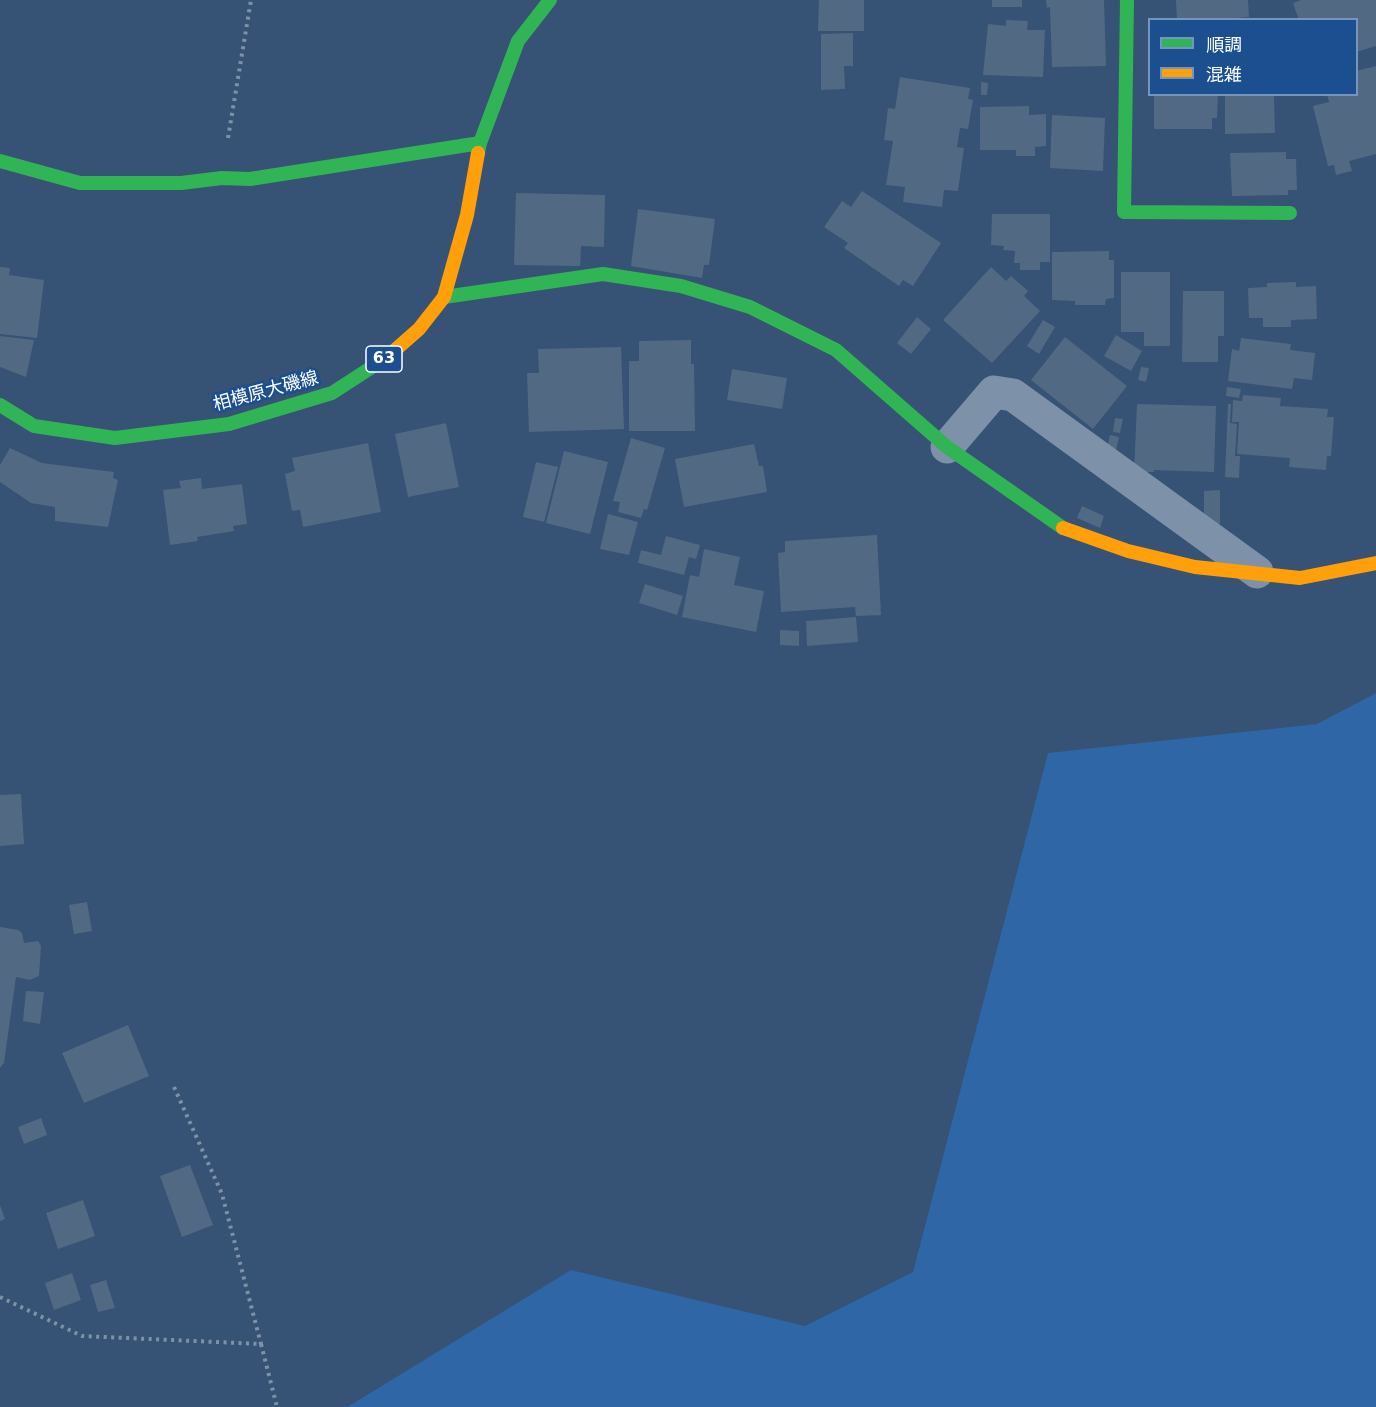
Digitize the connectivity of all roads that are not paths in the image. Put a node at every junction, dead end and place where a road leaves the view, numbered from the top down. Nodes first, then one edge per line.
1 (550, 0) edge
2 (1127, 0) edge
3 (480, 143) junction
4 (0, 160) edge
5 (1290, 213) dead end
6 (444, 297) junction
7 (0, 405) edge
8 (947, 447) junction
9 (1376, 563) edge
10 (1257, 572) junction

1 - 3 street, 相模原大磯線 / 63
2 - 5 street
3 - 4 street
3 - 6 street, 相模原大磯線 / 63
6 - 7 street, 相模原大磯線 / 63
6 - 8 street
8 - 10 street
8 - 10 street
9 - 10 street

